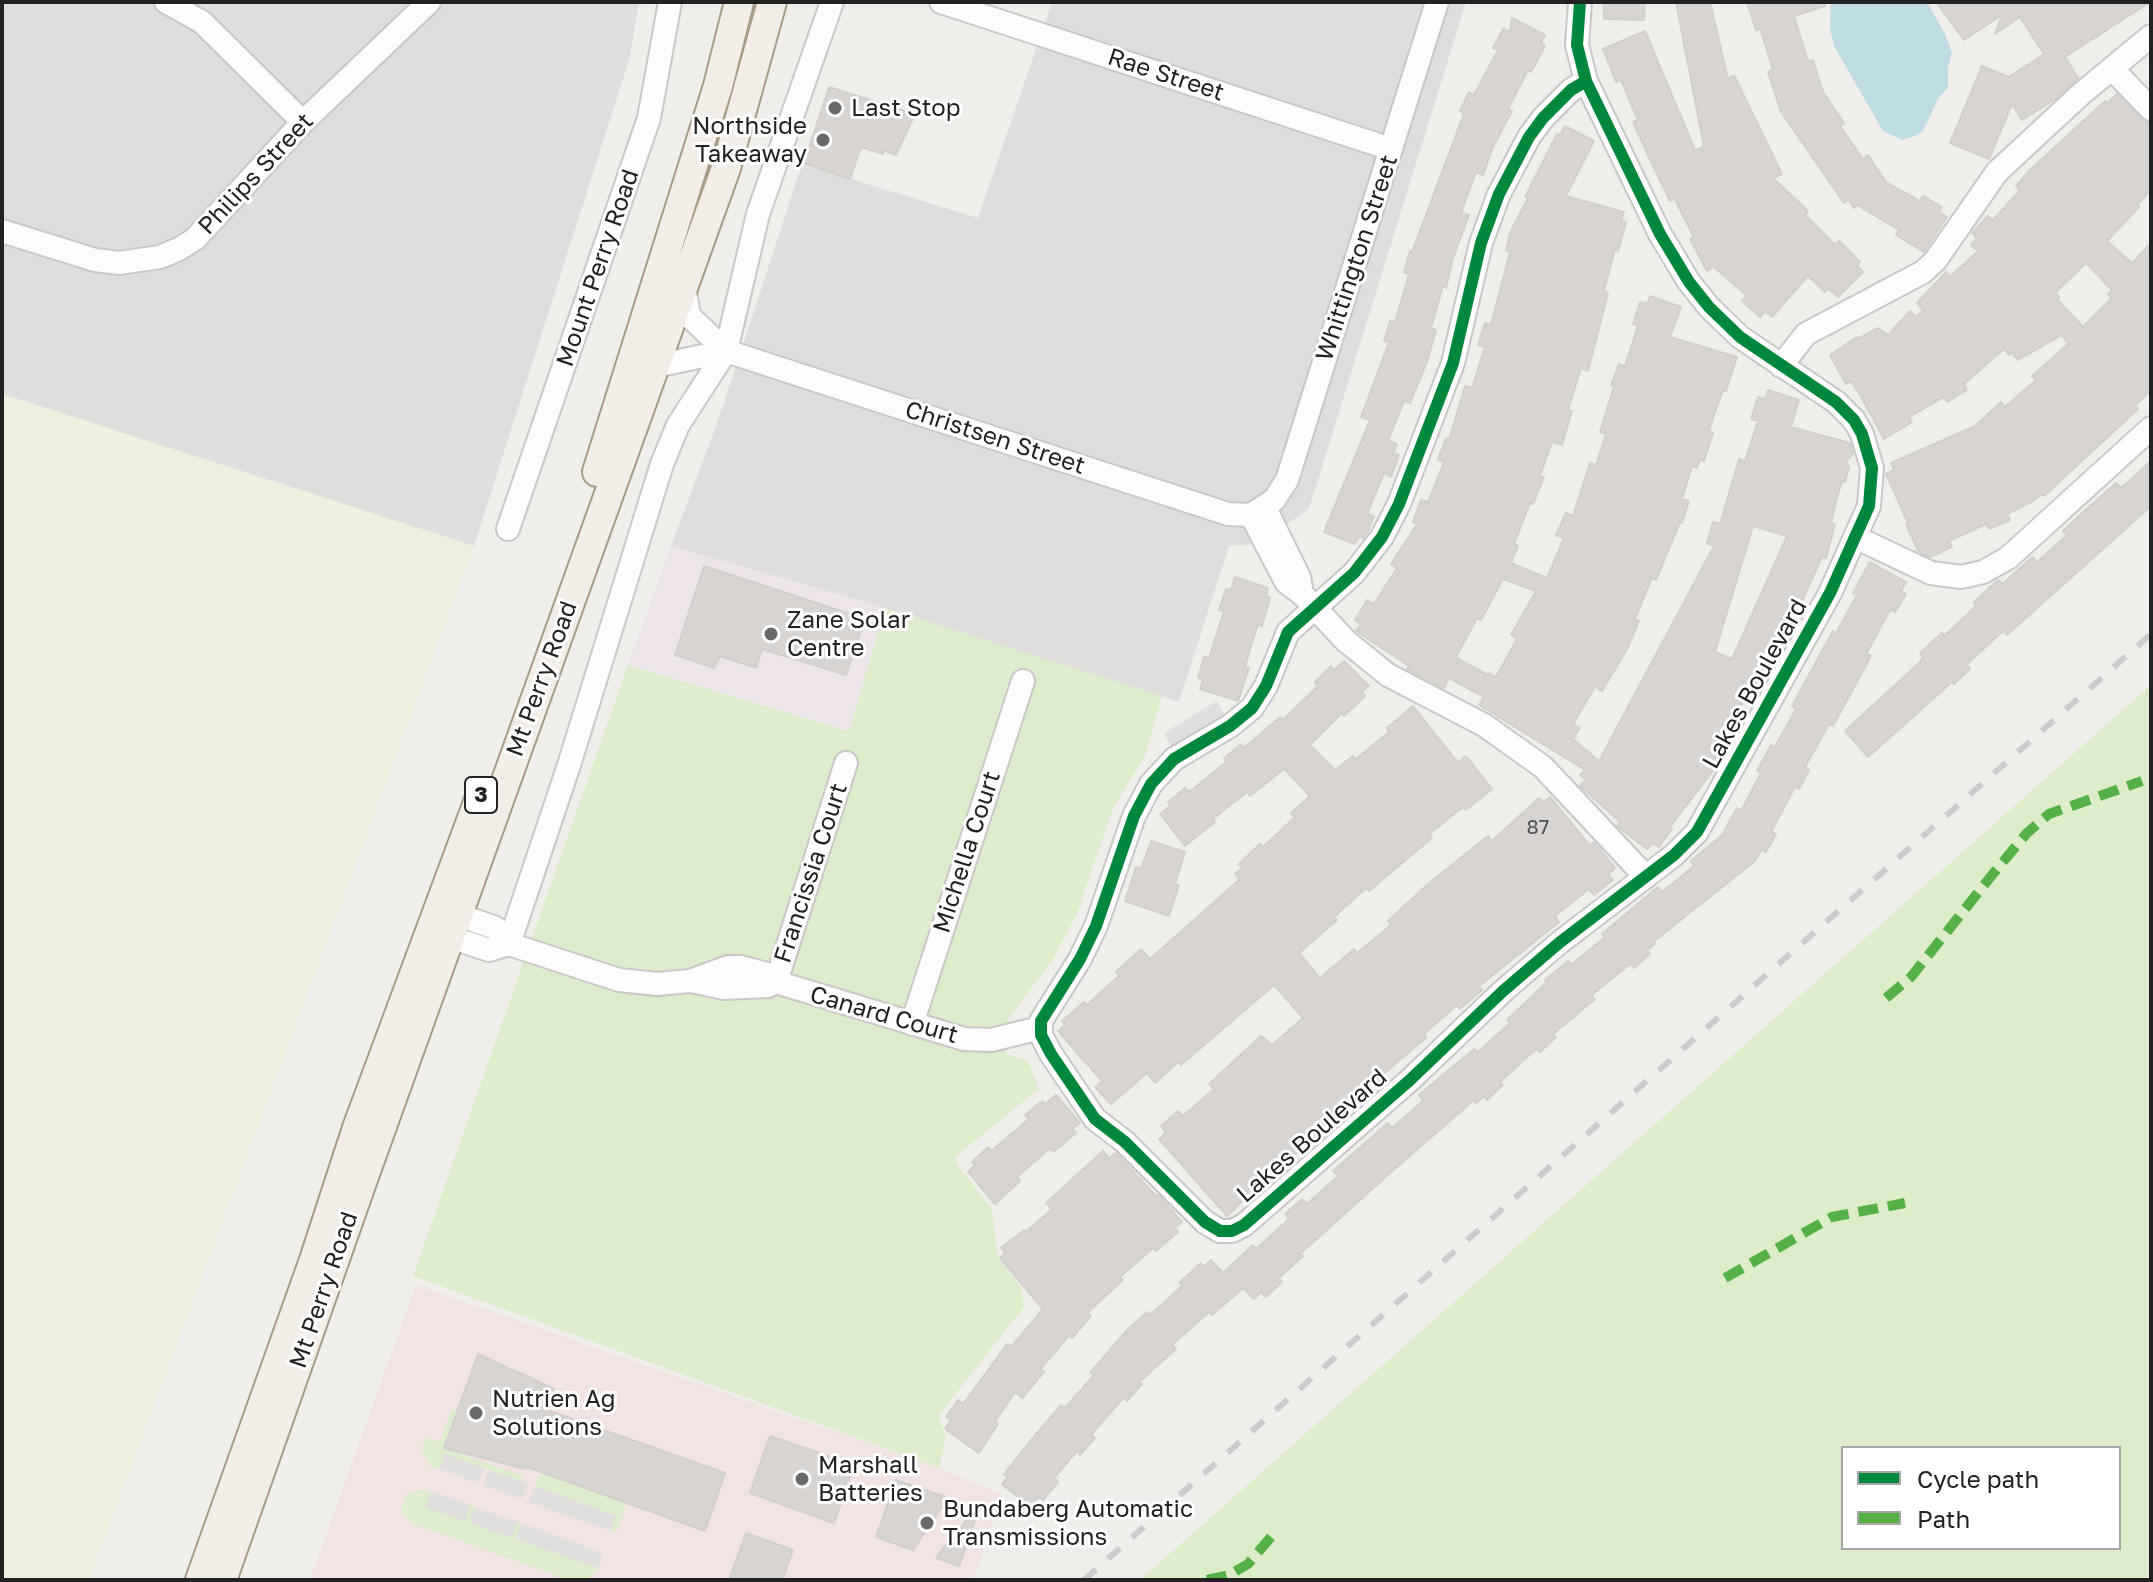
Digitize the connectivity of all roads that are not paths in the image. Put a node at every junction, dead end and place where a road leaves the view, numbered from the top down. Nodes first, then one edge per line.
1 (166, 2) edge
2 (429, 2) edge
3 (739, 2) edge
4 (772, 2) edge
5 (832, 2) edge
6 (941, 2) edge
7 (1437, 2) edge
8 (1580, 2) edge
9 (662, 4) edge
10 (2151, 36) edge
11 (2113, 70) junction
12 (1586, 81) junction
13 (2151, 109) edge
14 (303, 122) junction
15 (1391, 149) junction
16 (2, 231) edge
17 (684, 286) junction
18 (726, 351) junction
19 (656, 366) junction
20 (1781, 366) junction
21 (2151, 428) edge
22 (1258, 511) junction
23 (508, 529) dead end
24 (1857, 538) junction
25 (1308, 601) junction
26 (1023, 681) dead end
27 (846, 763) dead end
28 (1646, 877) junction
29 (444, 923) junction
30 (509, 944) junction
31 (776, 982) junction
32 (912, 1024) junction
33 (1040, 1028) junction
34 (200, 1580) edge
35 (222, 1580) edge

1 - 14 street
2 - 14 street, Philips Street
3 - 29 main road, Mt Perry Road / 3
4 - 17 main road, Mt Perry Road / 3
5 - 18 street, Mt Perry Road
6 - 15 street, Rae Street
7 - 15 street, Whittington Street
8 - 12 street, Lakes Boulevard
9 - 23 street, Mount Perry Road
10 - 11 street
11 - 13 street
11 - 20 street
12 - 20 street, Lakes Boulevard
12 - 25 street
14 - 16 street, Philips Street
15 - 22 street, Whittington Street
17 - 18 street, Christsen Street
17 - 19 main road, Mt Perry Road / 3
18 - 19 street
18 - 22 street, Christsen Street
18 - 30 street, Mt Perry Road
19 - 29 main road, Mt Perry Road / 3
20 - 24 street, Lakes Boulevard
21 - 24 street
22 - 25 street
24 - 28 street, Lakes Boulevard
25 - 28 street
25 - 33 street
26 - 32 street, Michella Court
27 - 31 street, Francissia Court
28 - 33 street, Lakes Boulevard
29 - 30 street
29 - 34 main road, Mt Perry Road / 3
29 - 35 main road, Mt Perry Road / 3
30 - 31 street
31 - 32 street, Canard Court
32 - 33 street, Canard Court

